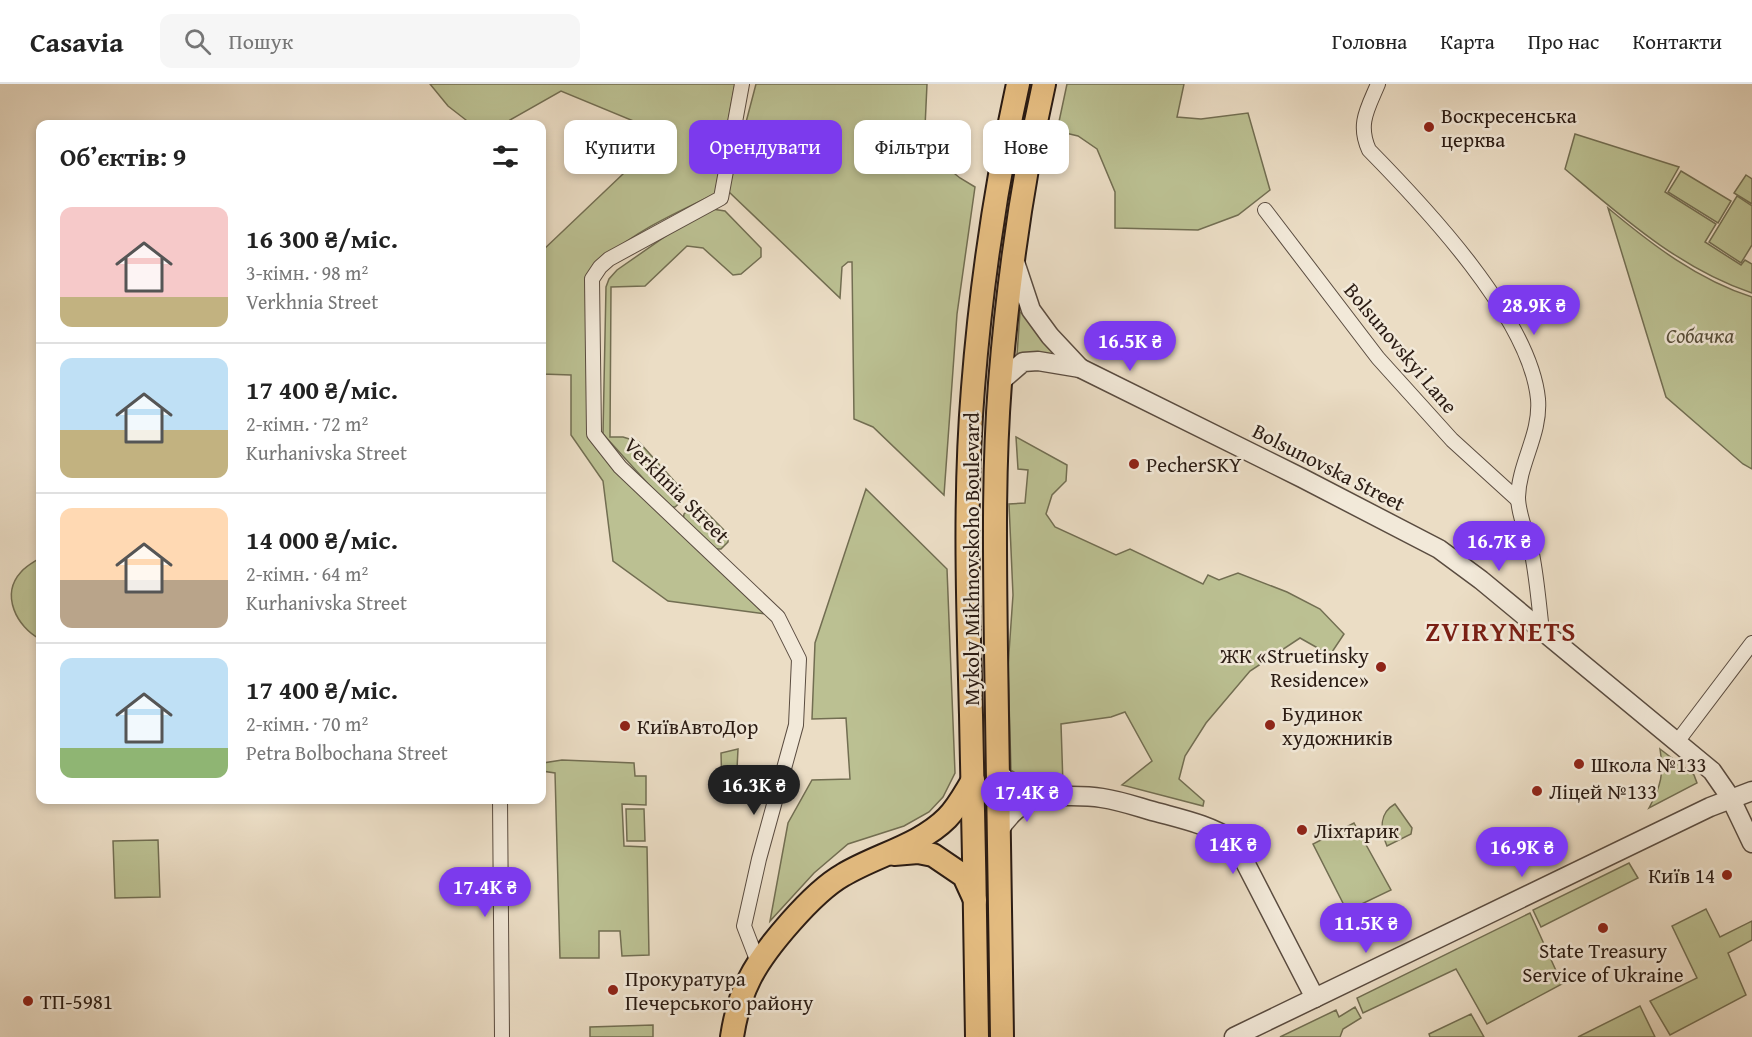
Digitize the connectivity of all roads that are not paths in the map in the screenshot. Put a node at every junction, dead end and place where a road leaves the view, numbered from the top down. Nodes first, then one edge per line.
1 (741, 84) edge
2 (1018, 84) edge
3 (1044, 84) edge
4 (1378, 84) edge
5 (1264, 210) dead end
6 (1014, 258) junction
7 (1080, 368) junction
8 (1000, 382) junction
9 (1518, 500) junction
10 (1542, 631) junction
11 (1752, 643) edge
12 (1677, 742) junction
13 (998, 772) junction
14 (973, 780) junction
15 (1752, 791) edge
16 (1040, 796) junction
17 (1730, 797) junction
18 (500, 804) edge
19 (998, 832) junction
20 (1752, 843) edge
21 (889, 854) junction
22 (975, 900) junction
23 (759, 965) junction
24 (1315, 998) junction
25 (502, 1037) edge
26 (732, 1037) edge
27 (978, 1037) edge
28 (1002, 1037) edge
29 (1234, 1037) edge

1 - 23 street, Verkhnia Street
2 - 14 main road, Mykoly Mikhnovskoho Boulevard
3 - 6 main road, Mykoly Mikhnovskoho Boulevard
4 - 9 street
5 - 9 street, Bolsunovskyi Lane
6 - 7 street, Bolsunovska Street
6 - 8 main road, Mykoly Mikhnovskoho Boulevard
7 - 8 street, Bolsunovska Street
7 - 10 street, Bolsunovska Street
8 - 13 main road, Mykoly Mikhnovskoho Boulevard
9 - 10 street
10 - 12 street, Bolsunovska Street
11 - 12 street
12 - 17 street, Bolsunovska Street
13 - 16 street
13 - 19 main road, Mykoly Mikhnovskoho Boulevard
14 - 21 main road
14 - 22 main road, Mykoly Mikhnovskoho Boulevard
15 - 17 street
16 - 19 street
16 - 24 street
17 - 20 street, Bolsunovska Street
17 - 24 street
18 - 25 street
19 - 28 main road, Mykoly Mikhnovskoho Boulevard
21 - 22 main road
21 - 23 main road
22 - 27 main road, Mykoly Mikhnovskoho Boulevard
23 - 26 main road
24 - 29 street

